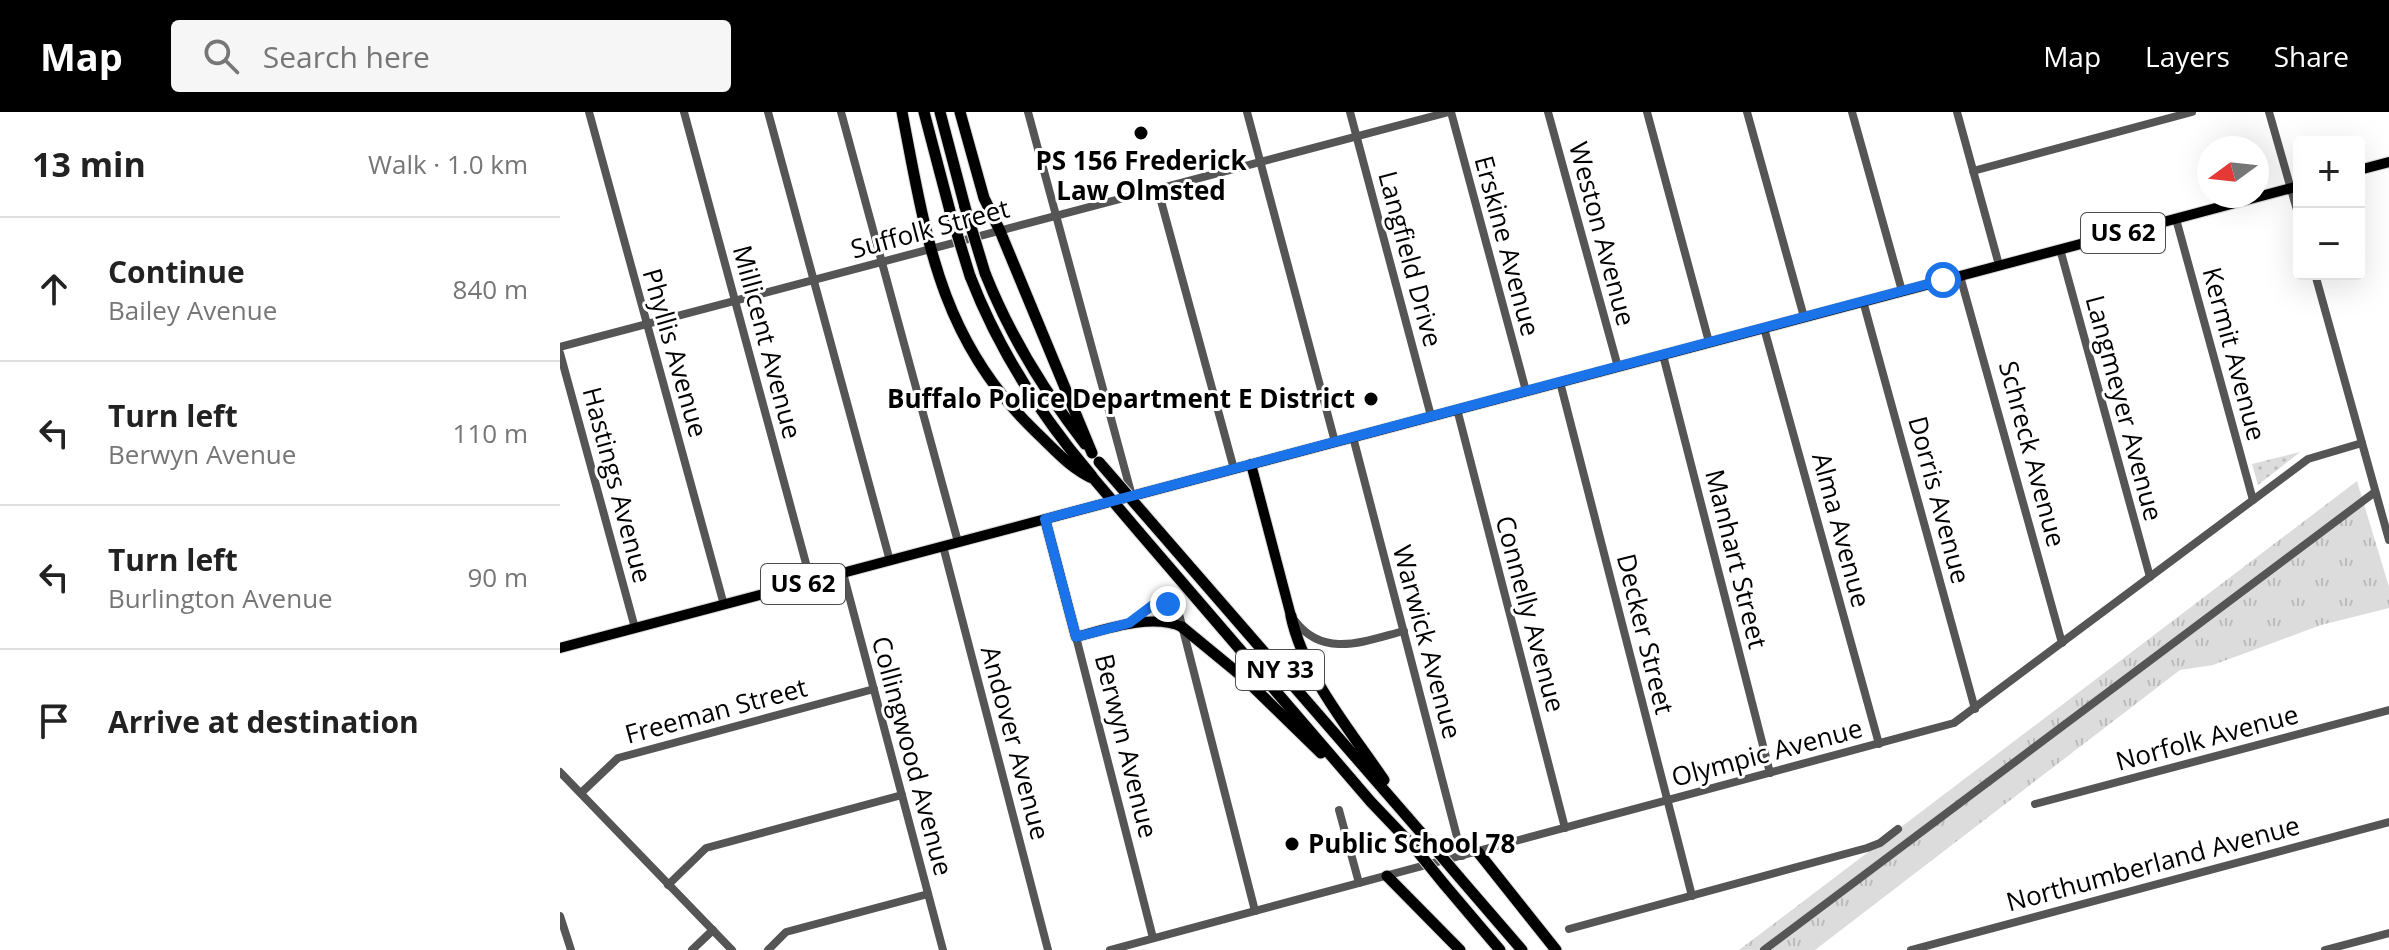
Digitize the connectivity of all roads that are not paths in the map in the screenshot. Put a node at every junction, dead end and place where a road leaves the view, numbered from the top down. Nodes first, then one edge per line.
1 (589, 112) edge
2 (684, 112) edge
3 (768, 112) edge
4 (841, 112) edge
5 (902, 112) edge
6 (924, 112) edge
7 (940, 112) edge
8 (960, 112) edge
9 (1028, 112) edge
10 (1247, 112) edge
11 (1350, 112) edge
12 (1450, 112) edge
13 (1548, 112) edge
14 (1647, 112) edge
15 (1747, 112) edge
16 (1852, 112) edge
17 (1957, 112) edge
18 (2192, 112) edge
19 (2269, 112) edge
20 (1356, 137) junction
21 (2389, 162) edge
22 (1260, 163) junction
23 (2365, 168) edge
24 (1973, 171) junction
25 (2293, 181) edge
26 (2293, 188) edge
27 (1158, 190) junction
28 (1057, 215) junction
29 (2176, 219) junction
30 (1000, 231) junction
31 (2060, 249) junction
32 (930, 250) junction
33 (882, 263) junction
34 (1999, 265) junction
35 (1960, 276) junction
36 (814, 279) junction
37 (2317, 280) edge
38 (1902, 291) junction
39 (735, 300) junction
40 (1863, 301) junction
41 (1804, 317) junction
42 (647, 323) junction
43 (1764, 328) junction
44 (1709, 342) junction
45 (560, 347) edge
46 (560, 353) edge
47 (1663, 355) junction
48 (1618, 367) junction
49 (1560, 382) junction
50 (1526, 391) junction
51 (1457, 409) junction
52 (1431, 416) junction
53 (1353, 437) junction
54 (1335, 442) junction
55 (2362, 443) junction
56 (1096, 458) junction
57 (1251, 464) junction
58 (1078, 467) junction
59 (1234, 469) junction
60 (2375, 492) junction
61 (1132, 496) junction
62 (2253, 500) junction
63 (1045, 519) junction
64 (2389, 540) edge
65 (958, 542) junction
66 (943, 546) junction
67 (890, 561) junction
68 (843, 573) junction
69 (2150, 577) junction
70 (811, 582) junction
71 (724, 605) junction
72 (1291, 616) junction
73 (1129, 623) junction
74 (1182, 627) junction
75 (635, 628) junction
76 (1404, 631) junction
77 (1076, 637) junction
78 (2062, 643) junction
79 (560, 648) edge
80 (874, 689) junction
81 (1975, 709) junction
82 (2389, 710) edge
83 (1879, 744) junction
84 (560, 772) edge
85 (1770, 773) junction
86 (581, 793) junction
87 (902, 795) junction
88 (1667, 800) junction
89 (1371, 802) junction
90 (2035, 804) dead end
91 (1339, 810) dead end
92 (1409, 818) junction
93 (2389, 822) edge
94 (1565, 828) junction
95 (1898, 829) dead end
96 (1478, 852) junction
97 (1462, 856) junction
98 (1387, 876) junction
99 (1359, 883) junction
100 (668, 885) junction
101 (928, 894) junction
102 (1692, 896) junction
103 (1255, 911) junction
104 (560, 916) edge
105 (1569, 929) dead end
106 (713, 930) junction
107 (2389, 933) edge
108 (1153, 938) junction
109 (571, 950) edge
110 (692, 950) edge
111 (732, 950) edge
112 (768, 950) edge
113 (943, 950) edge
114 (1048, 950) edge
115 (1110, 950) edge
116 (1460, 950) edge
117 (1500, 950) edge
118 (1522, 950) edge
119 (1556, 950) edge
120 (1764, 950) edge
121 (1911, 950) edge
122 (2325, 950) edge

1 - 42 street, Phyllis Avenue
2 - 39 street, Millicent Avenue
3 - 36 street
4 - 33 street
5 - 32 highway
6 - 58 highway, bridge
7 - 56 highway, NY 33, bridge
8 - 30 highway
9 - 28 street
10 - 22 street
11 - 20 street, Langfield Drive
12 - 20 street, Suffolk Street
12 - 50 street, Erskine Avenue
13 - 48 street, Weston Avenue
14 - 44 street
15 - 41 street
16 - 38 street
17 - 24 street
18 - 24 street
19 - 25 street
20 - 22 street, Suffolk Street
20 - 52 street, Langfield Drive
21 - 23 main road
22 - 27 street, Suffolk Street
22 - 54 street
24 - 34 street
26 - 29 main road, US 62
27 - 28 street, Suffolk Street
27 - 59 street
28 - 30 street, Suffolk Street
28 - 61 street
29 - 31 main road, US 62
29 - 62 street, Kermit Avenue
30 - 32 street, Suffolk Street
30 - 56 highway
31 - 34 main road, US 62
31 - 69 street, Langmeyer Avenue
32 - 33 street, Suffolk Street
32 - 58 highway
33 - 36 street, Suffolk Street
33 - 65 street
34 - 35 main road, US 62
35 - 38 main road, US 62
35 - 78 street, Schreck Avenue
36 - 39 street, Suffolk Street
36 - 67 street
37 - 55 street
38 - 40 main road, US 62
39 - 42 street, Suffolk Street
39 - 70 street, Millicent Avenue
40 - 41 main road, US 62
40 - 81 street, Dorris Avenue
41 - 43 main road, US 62
42 - 45 street, Suffolk Street
42 - 71 street, Phyllis Avenue
43 - 44 main road, US 62
43 - 83 street, Alma Avenue
44 - 47 main road, US 62
46 - 75 street, Hastings Avenue
47 - 48 main road, US 62
47 - 85 street, Manhart Street
48 - 49 main road, US 62
49 - 50 main road, US 62
49 - 88 street, Decker Street
50 - 51 main road, US 62
51 - 52 main road, US 62
51 - 94 street, Connelly Avenue
52 - 53 main road, US 62
53 - 54 main road, US 62
53 - 76 street, Warwick Avenue
54 - 57 main road, US 62
55 - 60 street
55 - 62 street, Olympic Avenue
56 - 92 highway, NY 33, bridge
57 - 59 main road, US 62
57 - 72 main road
58 - 89 highway, NY 33, bridge
59 - 61 main road, US 62
60 - 64 street
60 - 120 street
61 - 63 main road, US 62
62 - 69 street, Olympic Avenue
63 - 65 main road, US 62
63 - 77 main road, Berwyn Avenue
65 - 66 main road, US 62
66 - 67 main road, US 62
66 - 114 street, Andover Avenue
67 - 68 main road, US 62
68 - 70 main road, US 62
68 - 80 street, Collingwood Avenue
69 - 78 street, Olympic Avenue
70 - 71 main road, US 62
71 - 75 main road, US 62
72 - 76 street
72 - 92 highway
73 - 74 main road
73 - 74 street
73 - 77 main road
74 - 89 highway
74 - 103 street
75 - 79 main road, US 62
76 - 97 street, Warwick Avenue
77 - 108 street, Berwyn Avenue
78 - 81 street, Olympic Avenue
80 - 86 street, Freeman Street
80 - 87 street, Collingwood Avenue
81 - 83 street, Olympic Avenue
82 - 90 street, Norfolk Avenue
83 - 85 street, Olympic Avenue
84 - 86 street
85 - 88 street, Olympic Avenue
86 - 100 street
87 - 100 street
87 - 101 street, Collingwood Avenue
88 - 94 street, Olympic Avenue
88 - 102 street, Decker Street
89 - 117 highway, NY 33, bridge
91 - 99 street
92 - 118 highway, NY 33, bridge
93 - 121 street, Northumberland Avenue
94 - 96 street, Olympic Avenue
95 - 102 street
96 - 97 street, Olympic Avenue
96 - 119 highway
97 - 98 street, Olympic Avenue
98 - 99 street, Olympic Avenue
98 - 116 highway
99 - 103 street, Olympic Avenue
100 - 106 street
101 - 112 street
101 - 113 street, Collingwood Avenue
102 - 105 street
103 - 108 street, Olympic Avenue
104 - 109 street
106 - 110 street
106 - 111 street
107 - 122 street
108 - 115 street, Olympic Avenue

